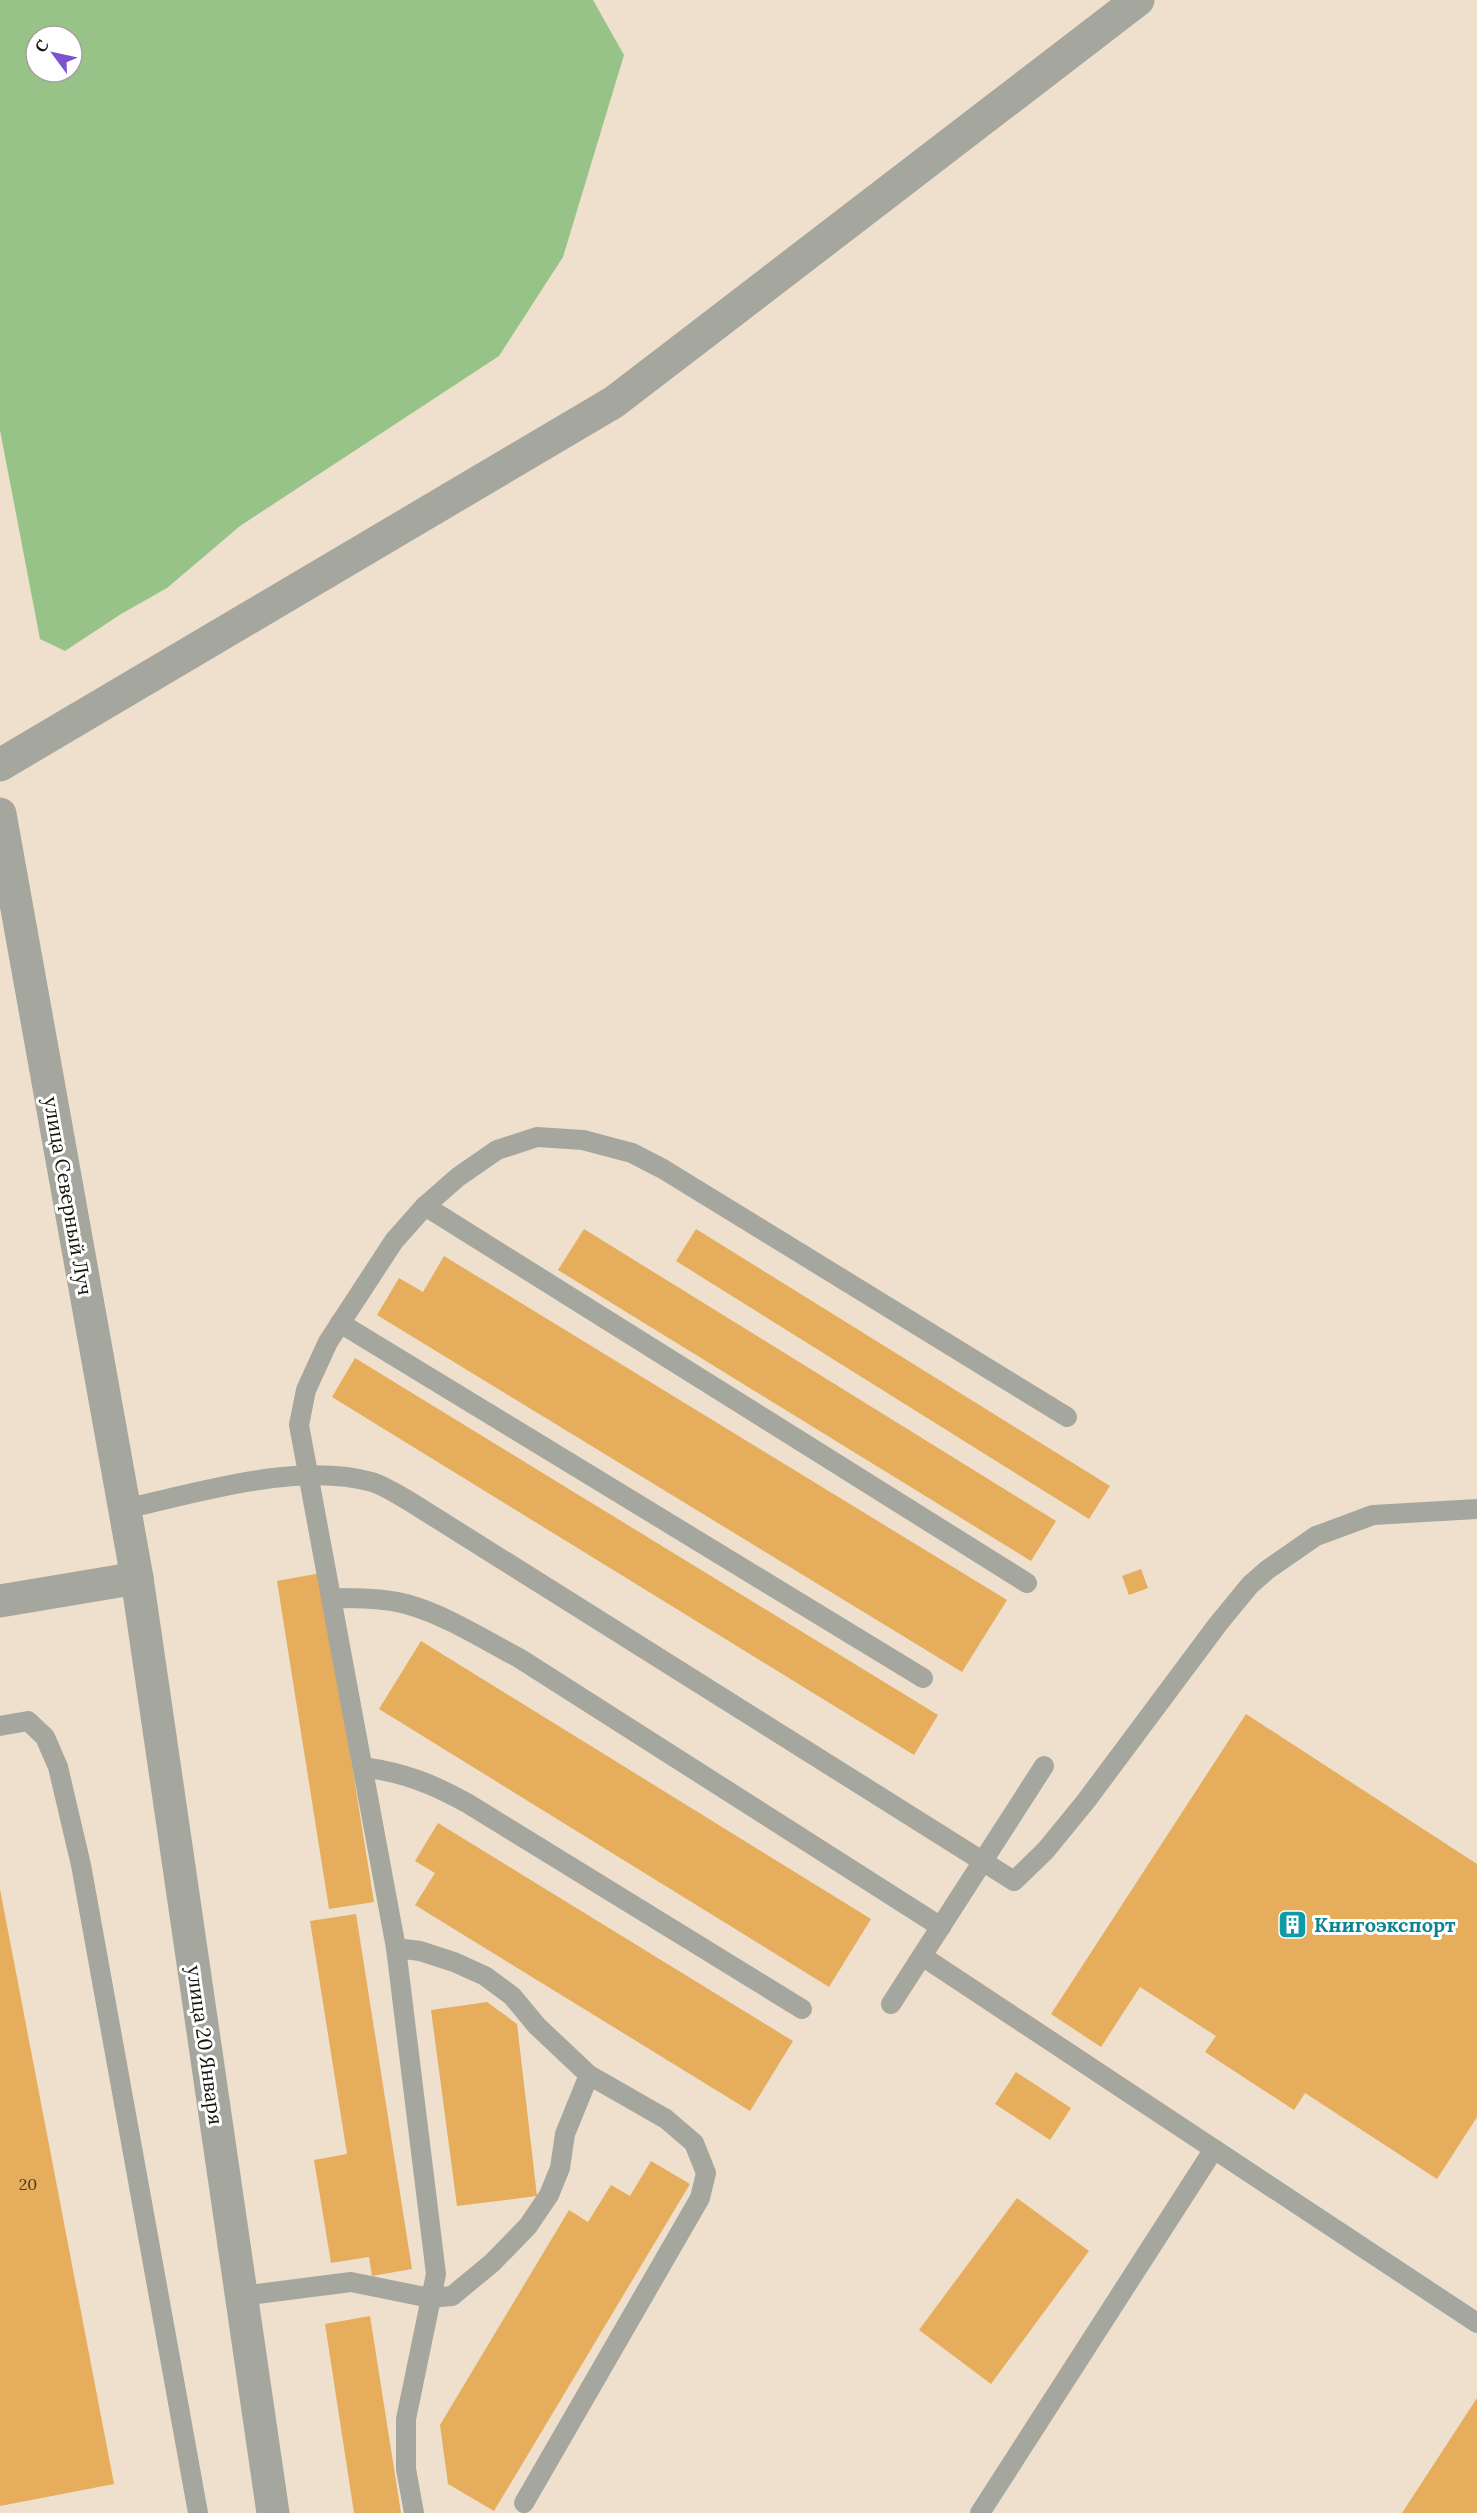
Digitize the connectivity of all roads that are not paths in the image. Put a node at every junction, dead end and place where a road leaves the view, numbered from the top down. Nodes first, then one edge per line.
1 (1138, 0) edge
2 (0, 765) edge
3 (0, 814) edge
4 (425, 1206) junction
5 (340, 1323) junction
6 (1067, 1417) dead end
7 (309, 1475) junction
8 (124, 1509) junction
9 (1477, 1509) edge
10 (136, 1578) junction
11 (1027, 1583) dead end
12 (332, 1598) junction
13 (0, 1601) edge
14 (923, 1678) dead end
15 (0, 1726) edge
16 (1044, 1766) dead end
17 (363, 1767) junction
18 (983, 1861) junction
19 (941, 1927) junction
20 (396, 1948) junction
21 (922, 1956) junction
22 (891, 2004) dead end
23 (802, 2009) dead end
24 (589, 2075) junction
25 (1214, 2149) junction
26 (242, 2296) junction
27 (430, 2298) junction
28 (1477, 2323) edge
29 (525, 2503) dead end
30 (198, 2513) edge
31 (273, 2513) edge
32 (414, 2513) edge
33 (980, 2513) edge

1 - 2 street
3 - 8 street, улица Северный Луч
4 - 5 lane
4 - 6 lane
4 - 11 lane
5 - 7 lane
5 - 14 lane
7 - 8 lane
7 - 12 lane
7 - 18 lane
8 - 10 street, улица Северный Луч
9 - 18 lane
10 - 13 street
10 - 26 street, улица 20 Января
12 - 17 lane
12 - 19 lane
15 - 30 lane
16 - 18 lane
17 - 20 lane
17 - 23 lane
18 - 19 lane
19 - 21 lane
20 - 24 lane
20 - 27 lane
21 - 22 lane
21 - 25 lane
24 - 27 lane
24 - 29 lane
25 - 28 lane
25 - 33 lane
26 - 27 lane
26 - 31 street, улица 20 Января
27 - 32 lane

